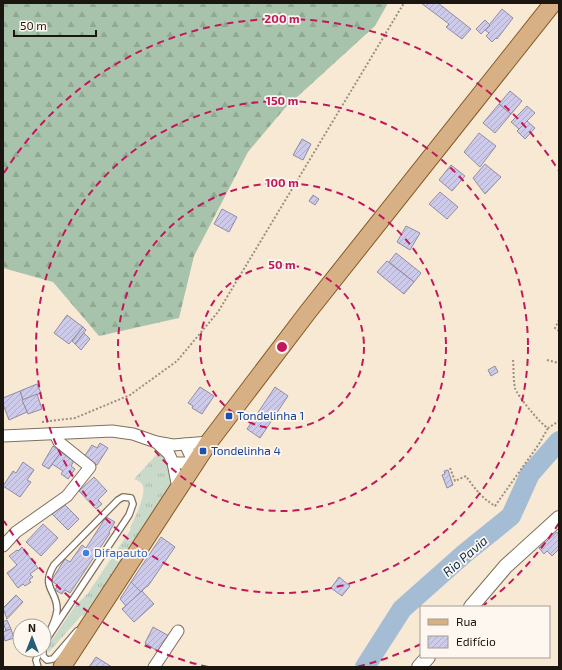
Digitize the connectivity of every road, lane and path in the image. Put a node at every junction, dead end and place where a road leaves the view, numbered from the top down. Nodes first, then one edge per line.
1 (404, 3) edge
2 (553, 3) edge
3 (559, 320) edge
4 (559, 331) edge
5 (512, 360) dead end
6 (547, 360) dead end
7 (559, 363) edge
8 (559, 420) edge
9 (36, 423) dead end
10 (548, 428) junction
11 (55, 434) junction
12 (3, 436) edge
13 (156, 442) junction
14 (209, 442) junction
15 (185, 444) junction
16 (174, 463) junction
17 (194, 463) junction
18 (450, 468) dead end
19 (178, 488) junction
20 (559, 518) edge
21 (3, 546) edge
22 (472, 606) edge
23 (94, 617) junction
24 (178, 631) dead end
25 (44, 643) edge
26 (46, 658) edge
27 (427, 658) edge
28 (62, 667) edge
29 (154, 667) edge
30 (419, 667) edge

1 - 9 path
2 - 14 main road
3 - 4 path
5 - 10 path
6 - 7 path
8 - 10 path
10 - 18 path
11 - 12 street
11 - 13 street
11 - 21 street
13 - 15 street
13 - 16 street
14 - 15 street
14 - 17 main road
15 - 17 street
16 - 17 street
16 - 19 street
17 - 19 main road
19 - 23 main road
20 - 22 street
23 - 26 lane
23 - 28 main road
24 - 29 street
25 - 25 lane
27 - 30 street

